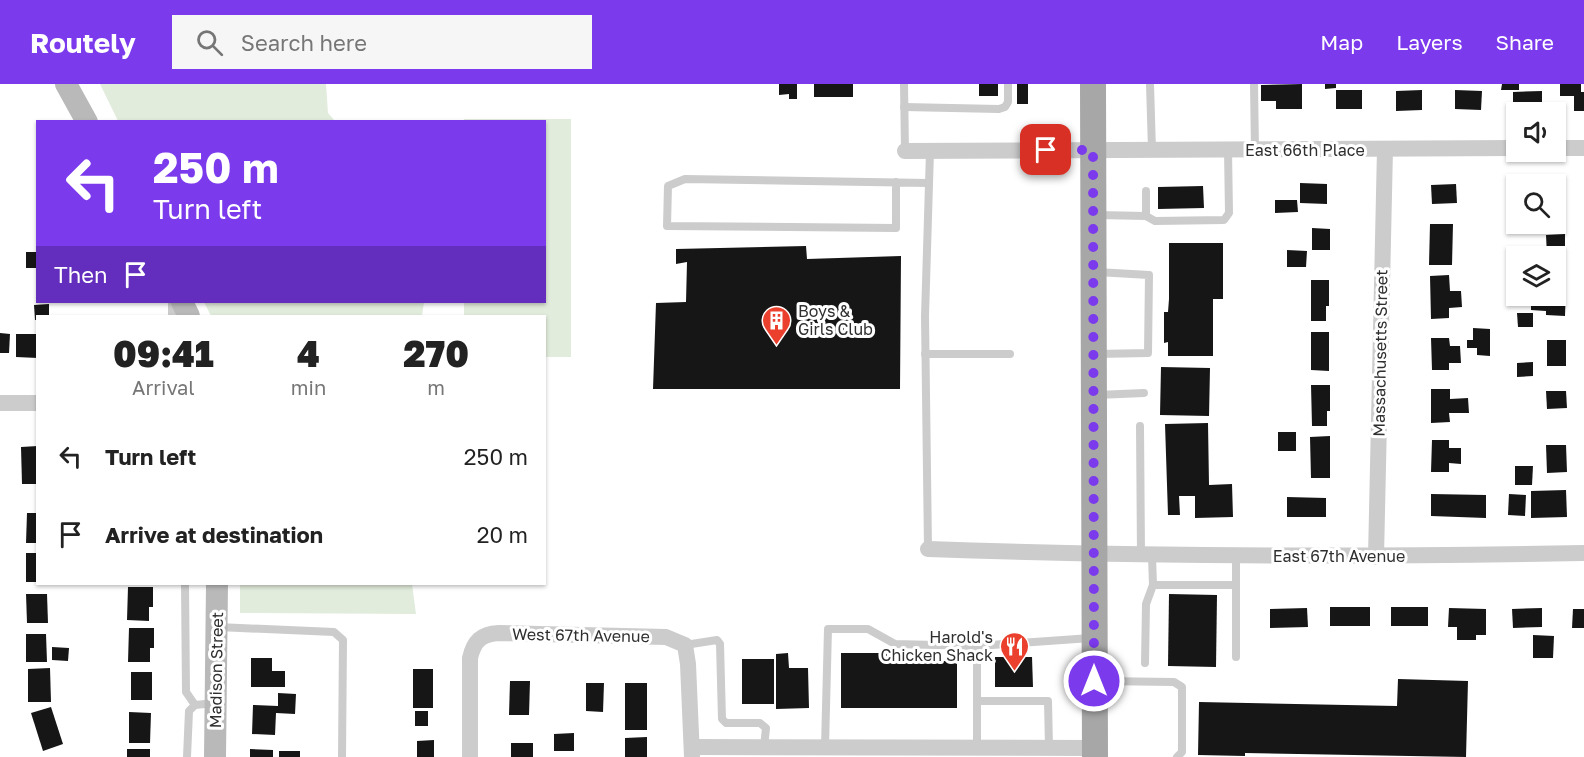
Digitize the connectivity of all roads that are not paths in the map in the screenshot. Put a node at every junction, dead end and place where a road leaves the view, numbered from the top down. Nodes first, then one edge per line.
1 (66, 84) edge
2 (904, 84) edge
3 (1008, 84) edge
4 (1093, 84) edge
5 (1150, 84) edge
6 (1254, 84) edge
7 (904, 107) junction
8 (86, 120) edge
9 (1506, 148) edge
10 (1566, 148) edge
11 (1584, 148) edge
12 (1385, 149) junction
13 (1093, 150) junction
14 (1152, 150) junction
15 (1228, 150) junction
16 (1255, 150) junction
17 (905, 151) joint
18 (930, 151) junction
19 (896, 182) junction
20 (929, 183) junction
21 (1146, 191) dead end
22 (1093, 214) junction
23 (1146, 216) junction
24 (1093, 272) junction
25 (925, 354) junction
26 (1010, 354) dead end
27 (1094, 354) junction
28 (1144, 393) dead end
29 (1094, 395) junction
30 (0, 403) edge
31 (36, 403) edge
32 (1140, 426) dead end
33 (928, 549) joint
34 (1584, 553) edge
35 (1094, 555) junction
36 (1146, 555) junction
37 (1236, 556) junction
38 (1376, 557) junction
39 (185, 585) edge
40 (217, 585) edge
41 (1154, 585) junction
42 (1236, 585) junction
43 (217, 627) junction
44 (1094, 638) junction
45 (685, 645) junction
46 (977, 646) junction
47 (1236, 657) dead end
48 (1145, 663) dead end
49 (1094, 681) junction
50 (977, 701) junction
51 (206, 704) junction
52 (764, 747) junction
53 (825, 747) junction
54 (977, 748) junction
55 (1043, 751) edge
56 (692, 752) edge
57 (1095, 752) edge
58 (342, 756) edge
59 (188, 757) edge
60 (215, 757) edge
61 (470, 757) edge
62 (1177, 757) edge

1 - 8 street
2 - 7 lane
3 - 7 lane
4 - 13 main road
5 - 14 lane
6 - 16 lane
7 - 17 lane
9 - 12 street, East 66th Place
10 - 11 street
12 - 16 street, East 66th Place
12 - 38 street, Massachusetts Street
13 - 14 street, East 66th Place
13 - 18 street, East 66th Place
13 - 22 main road
14 - 15 street, East 66th Place
15 - 16 street, East 66th Place
15 - 23 lane
17 - 18 street, East 66th Place
18 - 20 lane
19 - 19 lane
19 - 20 lane
20 - 25 lane
21 - 23 lane
22 - 23 lane
22 - 24 main road
24 - 27 main road
24 - 27 lane
25 - 26 lane
25 - 33 lane
27 - 29 main road
28 - 29 lane
29 - 35 main road
30 - 31 street
32 - 36 lane
33 - 35 street, East 67th Avenue
34 - 38 street, East 67th Avenue
35 - 36 street, East 67th Avenue
35 - 44 main road
36 - 37 street, East 67th Avenue
36 - 41 lane
37 - 38 street, East 67th Avenue
37 - 42 lane
39 - 51 lane
40 - 43 street, Madison Street
41 - 42 lane
41 - 48 lane
42 - 47 lane
43 - 51 street, Madison Street
43 - 58 lane
44 - 46 lane
44 - 49 main road
45 - 52 lane
45 - 56 street
45 - 61 street, West 67th Avenue
46 - 50 lane
46 - 53 lane
49 - 57 main road
49 - 62 lane
50 - 54 lane
50 - 55 lane
51 - 59 lane
51 - 60 street, Madison Street
52 - 53 street
52 - 56 street
53 - 54 street
54 - 55 street
55 - 57 street

